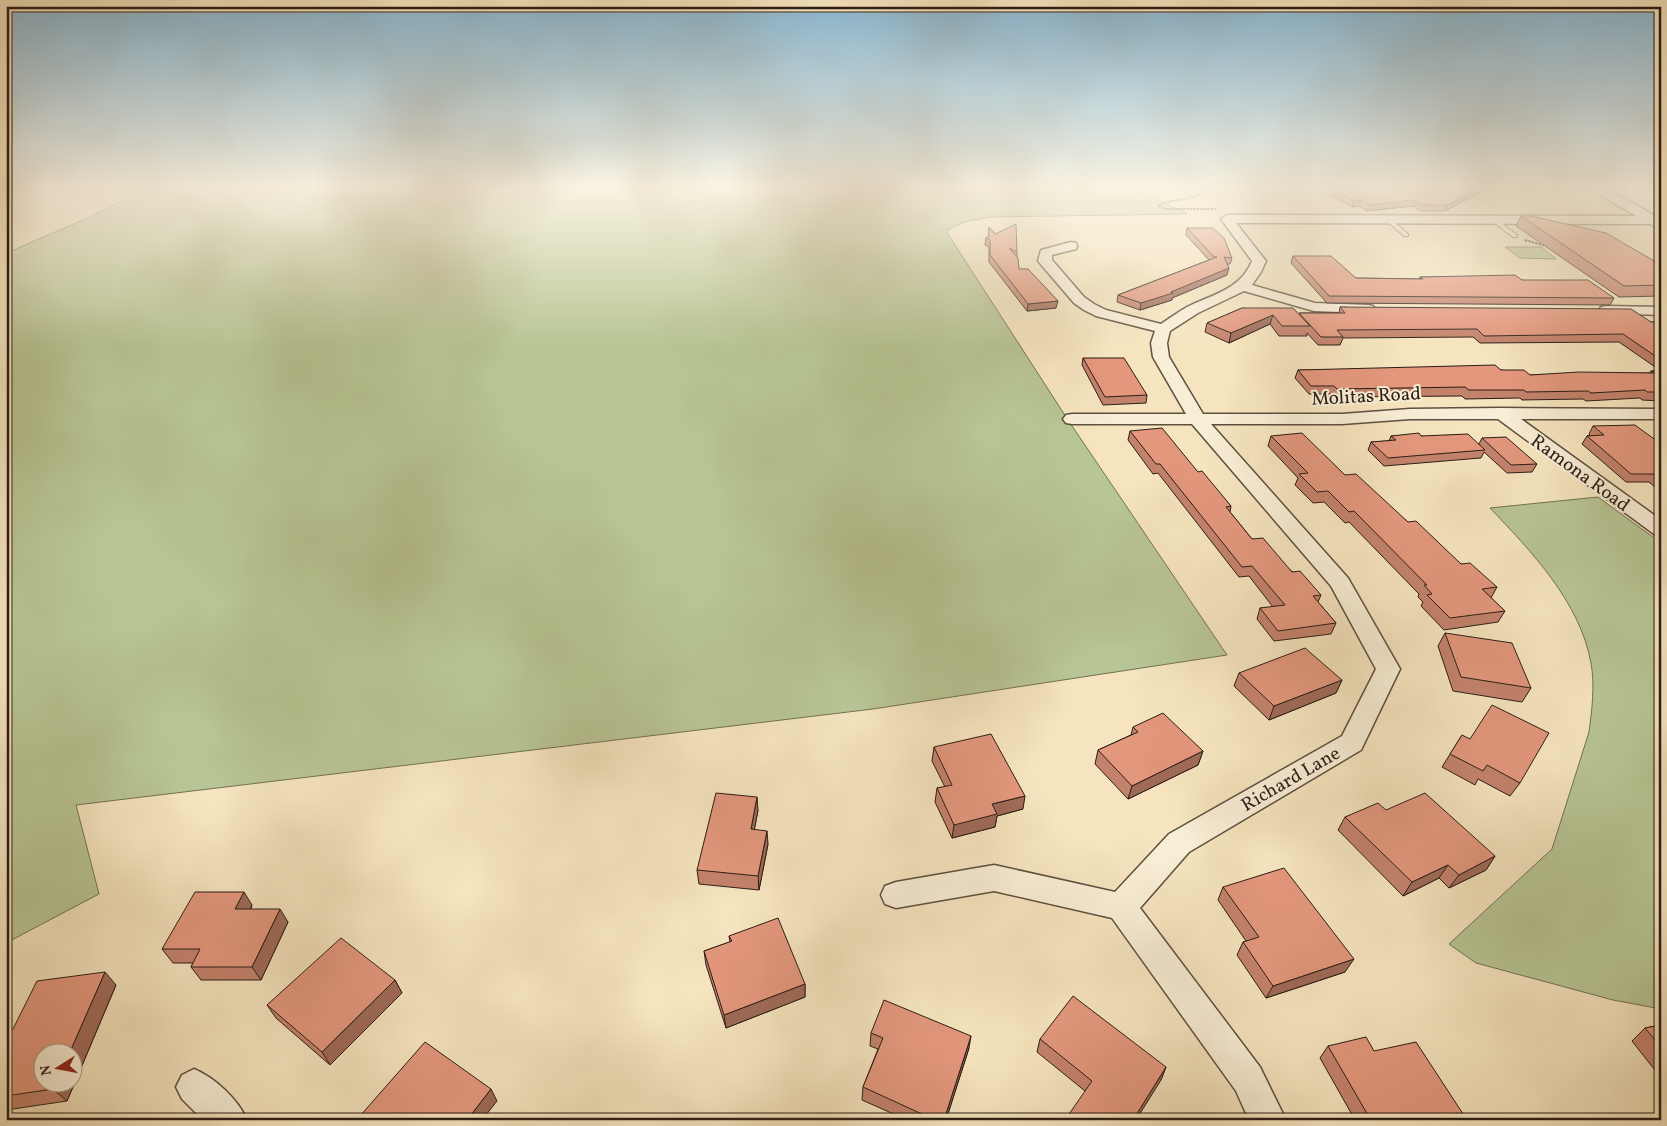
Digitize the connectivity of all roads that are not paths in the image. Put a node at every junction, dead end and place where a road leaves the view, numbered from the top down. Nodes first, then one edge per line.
1 (1245, 242) edge
2 (1071, 246) dead end
3 (1244, 287) junction
4 (1379, 309) edge
5 (1595, 310) edge
6 (1661, 311) edge
7 (1163, 329) junction
8 (1501, 413) junction
9 (1661, 414) edge
10 (1072, 419) dead end
11 (1198, 420) junction
12 (1661, 530) edge
13 (896, 895) dead end
14 (1121, 906) junction
15 (194, 1087) dead end
16 (229, 1120) edge
17 (1268, 1120) edge

1 - 3 street
2 - 7 street
3 - 4 street
3 - 7 street
5 - 6 street
7 - 11 street, Richard Lane
8 - 9 street, Molitas Road
8 - 11 street, Molitas Road
8 - 12 street, Ramona Road
10 - 11 street, Molitas Road
11 - 14 street, Richard Lane
13 - 14 street
14 - 17 street
15 - 16 street

